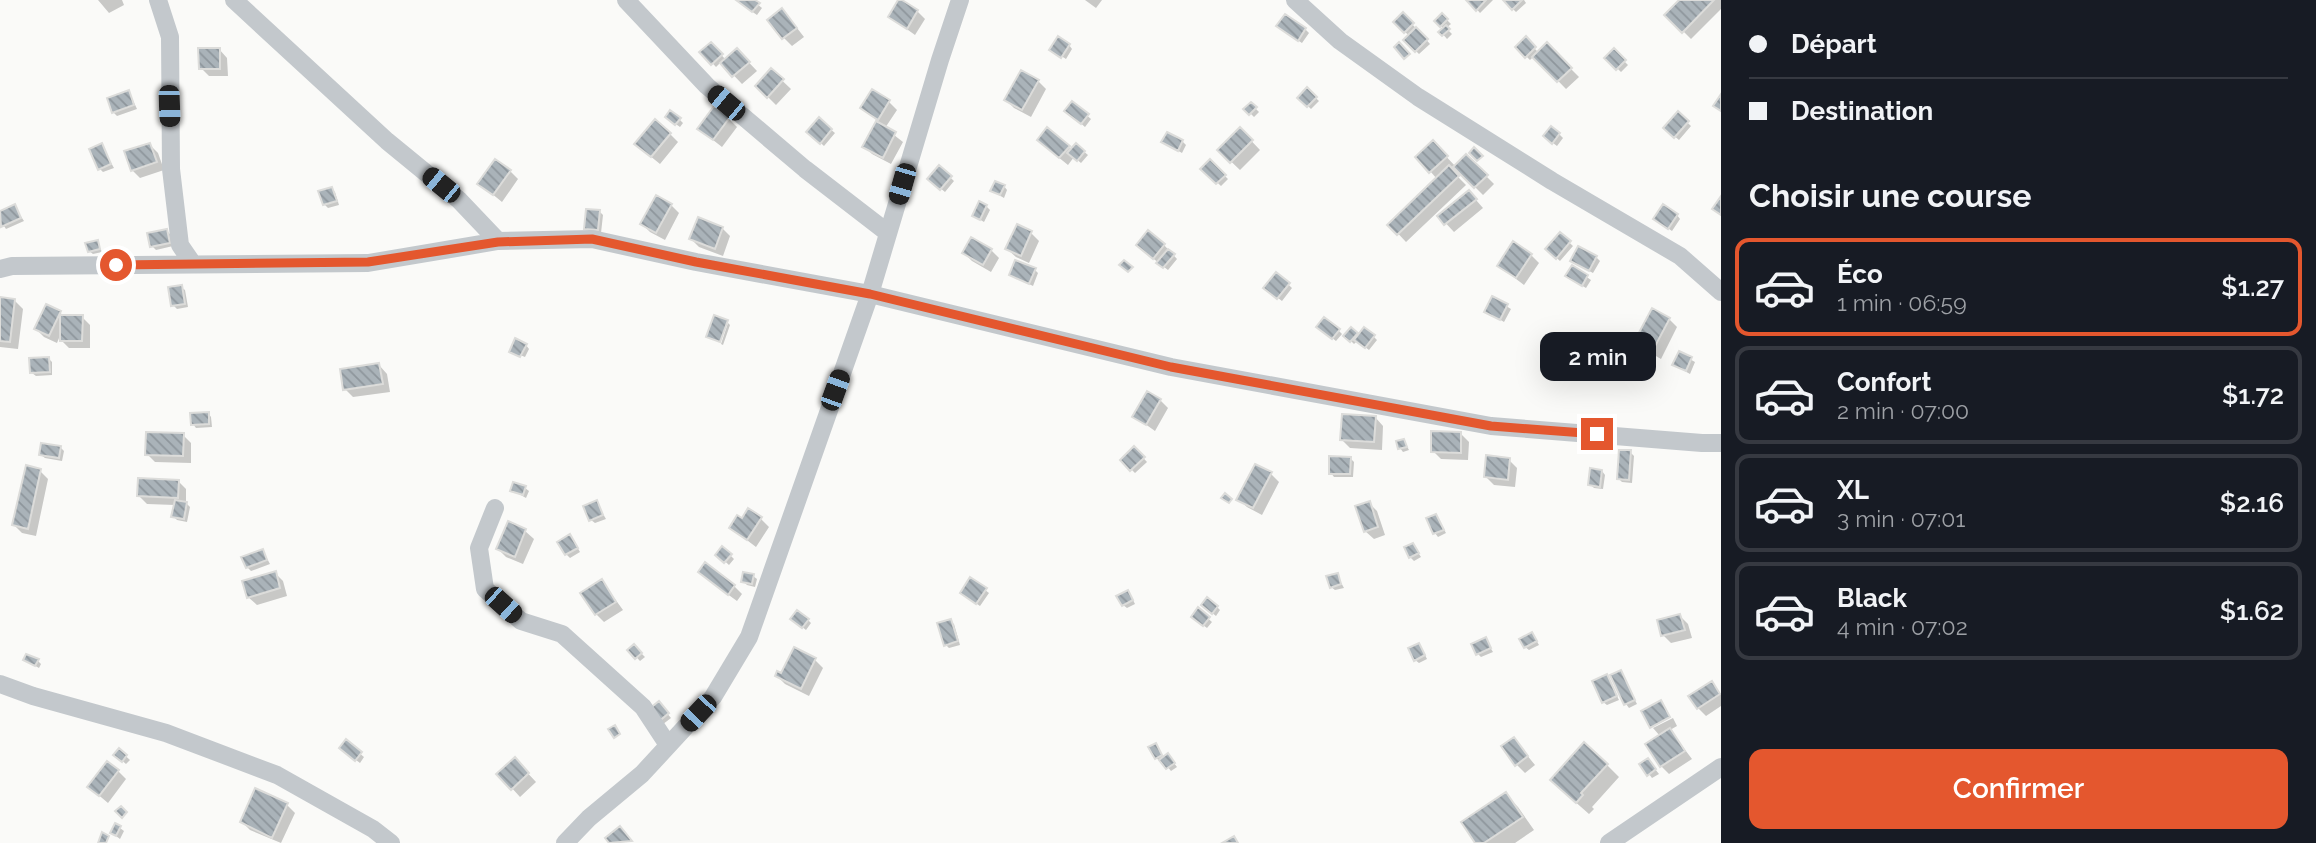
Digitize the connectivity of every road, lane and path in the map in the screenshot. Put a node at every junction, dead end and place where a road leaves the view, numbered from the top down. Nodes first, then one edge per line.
1 (158, 0) edge
2 (234, 0) edge
3 (625, 0) edge
4 (960, 0) edge
5 (1295, 0) edge
6 (888, 233) junction
7 (498, 242) junction
8 (193, 264) junction
9 (0, 269) edge
10 (1721, 292) edge
11 (870, 294) junction
12 (1721, 443) edge
13 (495, 508) dead end
14 (0, 684) edge
15 (668, 745) junction
16 (1721, 767) edge
17 (391, 843) edge
18 (565, 843) edge
19 (1609, 843) edge

1 - 8 street
2 - 7 street
3 - 6 street
4 - 6 street
5 - 10 street
6 - 11 street
7 - 8 street
7 - 11 street
8 - 9 street
11 - 12 street
11 - 15 street
13 - 15 street
14 - 17 street
15 - 18 street
16 - 19 street

